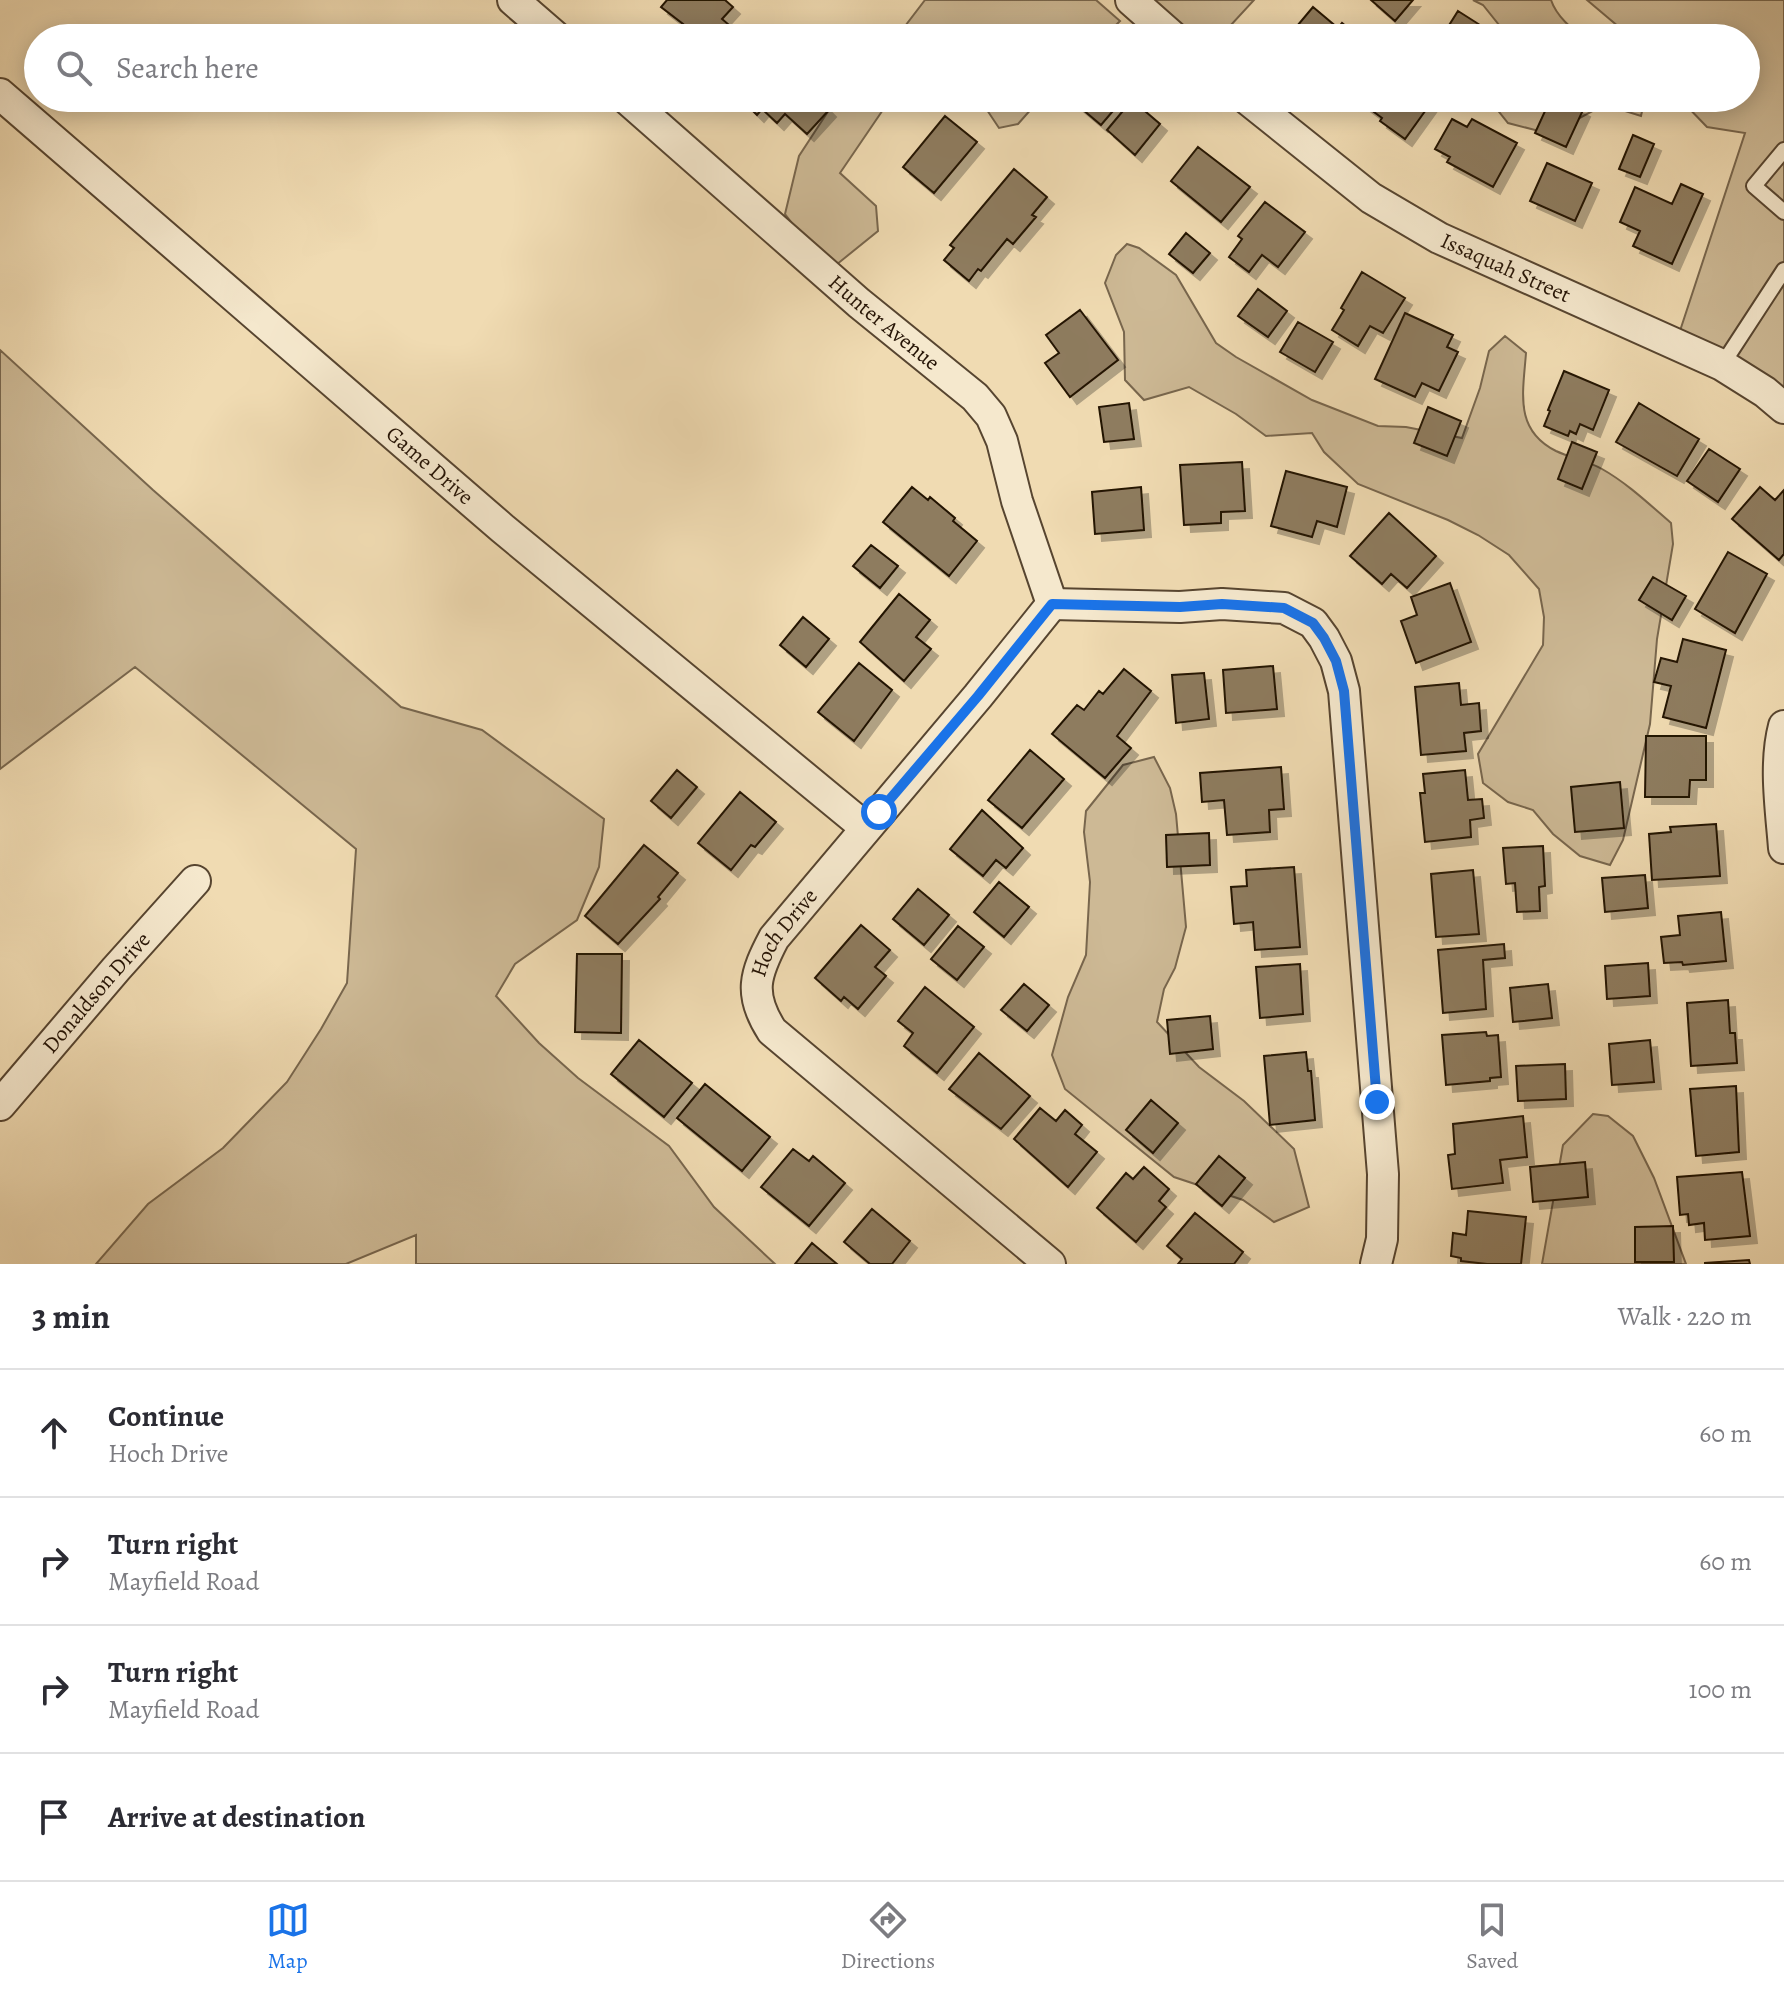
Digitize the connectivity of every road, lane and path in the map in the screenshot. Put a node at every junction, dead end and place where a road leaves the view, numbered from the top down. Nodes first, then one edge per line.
1 (513, 0) edge
2 (1131, 0) edge
3 (541, 24) edge
4 (1158, 24) edge
5 (0, 94) edge
6 (642, 112) edge
7 (1264, 112) edge
8 (1784, 150) edge
9 (1784, 212) edge
10 (1784, 270) edge
11 (1722, 365) junction
12 (1784, 408) edge
13 (1052, 604) junction
14 (1784, 726) edge
15 (866, 828) junction
16 (1784, 848) edge
17 (195, 881) dead end
18 (0, 1105) edge
19 (1050, 1264) edge
20 (1376, 1264) edge

1 - 3 street
2 - 4 street
5 - 15 street, Game Drive
6 - 13 street, Hunter Avenue
7 - 11 street, Issaquah Street
8 - 9 lane
10 - 11 lane
11 - 12 street, Issaquah Street
13 - 15 street, Hoch Drive
13 - 20 street
14 - 16 street
15 - 19 street, Hoch Drive
17 - 18 street, Donaldson Drive

